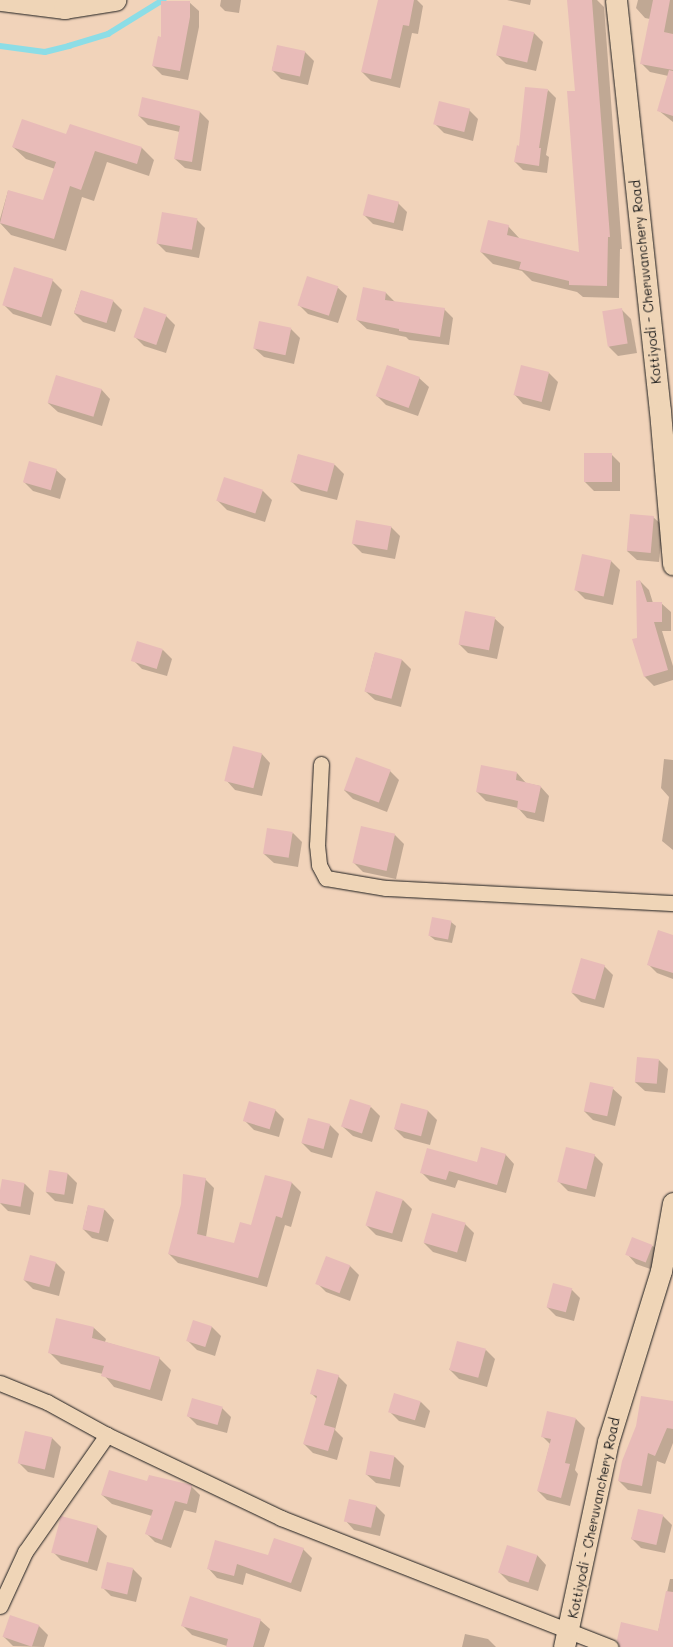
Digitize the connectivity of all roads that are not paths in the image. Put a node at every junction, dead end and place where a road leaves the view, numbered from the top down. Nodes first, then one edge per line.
1 (2, 0) edge
2 (115, 0) edge
3 (616, 0) edge
4 (673, 564) edge
5 (320, 764) dead end
6 (673, 904) edge
7 (673, 1203) edge
8 (667, 1273) edge
9 (0, 1383) edge
10 (107, 1435) junction
11 (0, 1606) edge
12 (566, 1638) edge
13 (612, 1647) edge

1 - 2 main road
3 - 4 main road, Kottiyodi - Cheruvanchery Road
5 - 6 street
7 - 8 main road, Kottiyodi - Cheruvanchery Road
8 - 12 main road, Kottiyodi - Cheruvanchery Road
9 - 10 street
10 - 11 street
10 - 12 street
12 - 13 street

